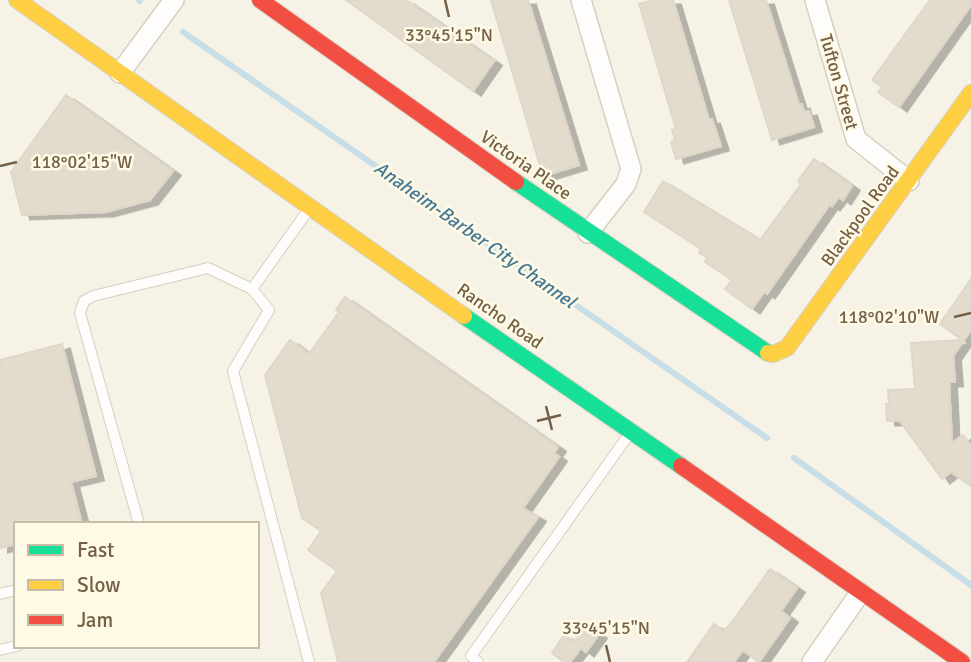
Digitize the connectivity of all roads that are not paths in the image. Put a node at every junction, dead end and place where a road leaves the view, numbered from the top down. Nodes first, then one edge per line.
1 (18, 0) edge
2 (174, 0) edge
3 (260, 0) edge
4 (581, 0) edge
5 (815, 0) edge
6 (120, 73) junction
7 (971, 93) edge
8 (909, 181) junction
9 (310, 209) junction
10 (588, 233) junction
11 (252, 289) junction
12 (774, 354) joint
13 (632, 430) junction
14 (138, 522) edge
15 (860, 593) junction
16 (472, 660) edge
17 (309, 662) edge
18 (812, 662) edge
19 (962, 662) edge

1 - 6 street, Rancho Road
2 - 6 street
3 - 10 street, Victoria Place
4 - 10 street
5 - 8 street, Tufton Street
6 - 9 street, Rancho Road
7 - 8 street, Blackpool Road
8 - 12 street, Blackpool Road
9 - 11 lane
9 - 13 street, Rancho Road
10 - 12 street, Victoria Place
11 - 14 lane
11 - 17 lane
13 - 15 street, Rancho Road
13 - 16 lane
15 - 18 street
15 - 19 street, Rancho Road

